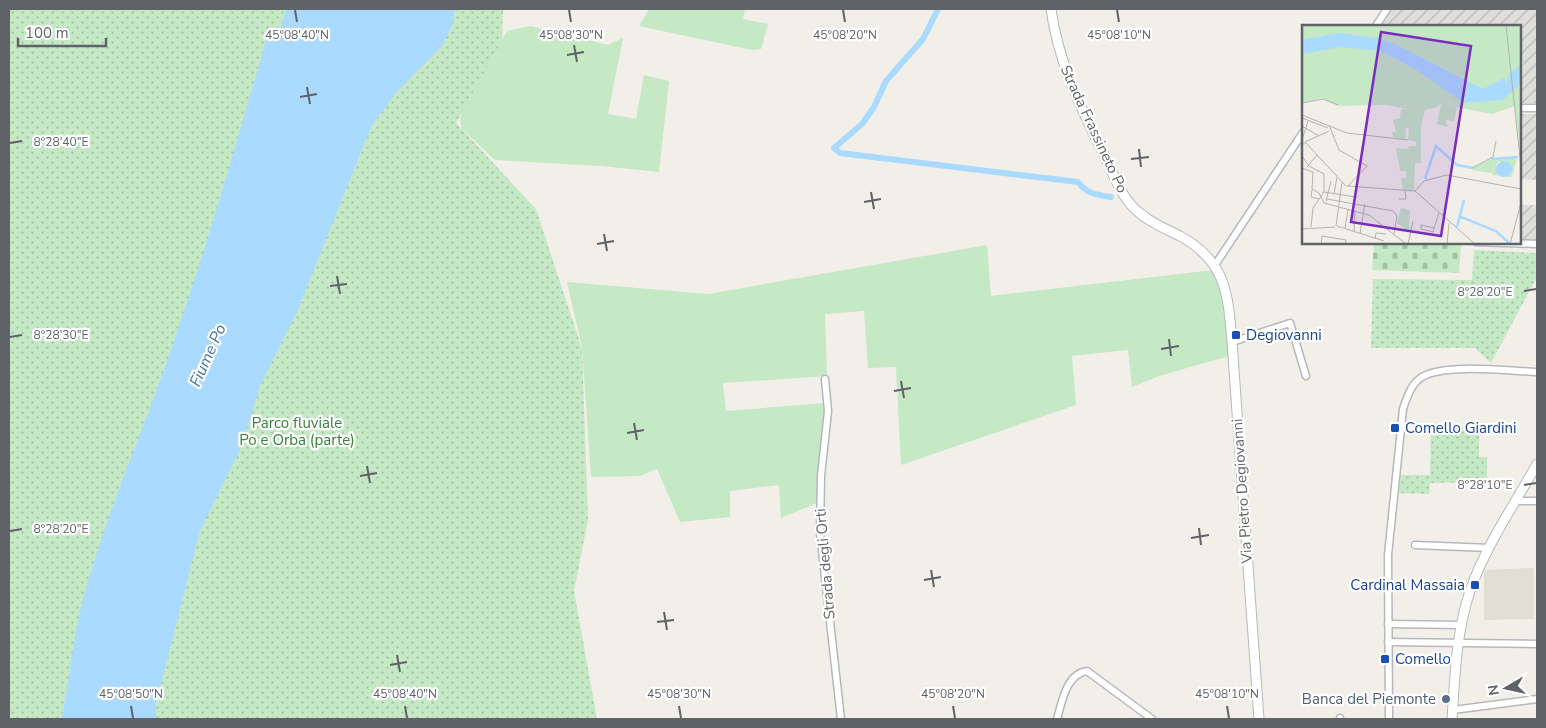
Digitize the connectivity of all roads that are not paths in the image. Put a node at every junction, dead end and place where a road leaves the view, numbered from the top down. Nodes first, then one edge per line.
1 (1051, 9) edge
2 (1387, 9) edge
3 (1377, 25) edge
4 (1521, 108) edge
5 (1537, 108) edge
6 (1302, 134) edge
7 (1521, 243) edge
8 (1537, 244) edge
9 (1215, 265) junction
10 (1232, 342) junction
11 (1537, 372) edge
12 (1306, 376) dead end
13 (825, 379) dead end
14 (1537, 464) edge
15 (1516, 501) junction
16 (1537, 501) edge
17 (1415, 545) dead end
18 (1490, 548) junction
19 (1388, 624) junction
20 (1462, 625) junction
21 (1388, 642) junction
22 (1459, 642) junction
23 (1537, 644) edge
24 (1537, 699) edge
25 (1452, 714) edge
26 (841, 719) edge
27 (1057, 719) edge
28 (1152, 719) edge
29 (1259, 719) edge
30 (1388, 719) edge

1 - 9 street, Strada Frassineto Po
2 - 3 street
4 - 5 street
6 - 9 street
7 - 8 street
9 - 10 street, Via Pietro Degiovanni
10 - 12 street
10 - 29 street, Via Pietro Degiovanni
11 - 19 street
13 - 26 street, Strada degli Orti
14 - 15 street
15 - 16 street
15 - 18 street
17 - 18 street
18 - 20 street
19 - 20 street
19 - 21 street
20 - 22 street
21 - 22 street
21 - 30 street
22 - 23 street
22 - 25 street
24 - 25 street
27 - 28 street

